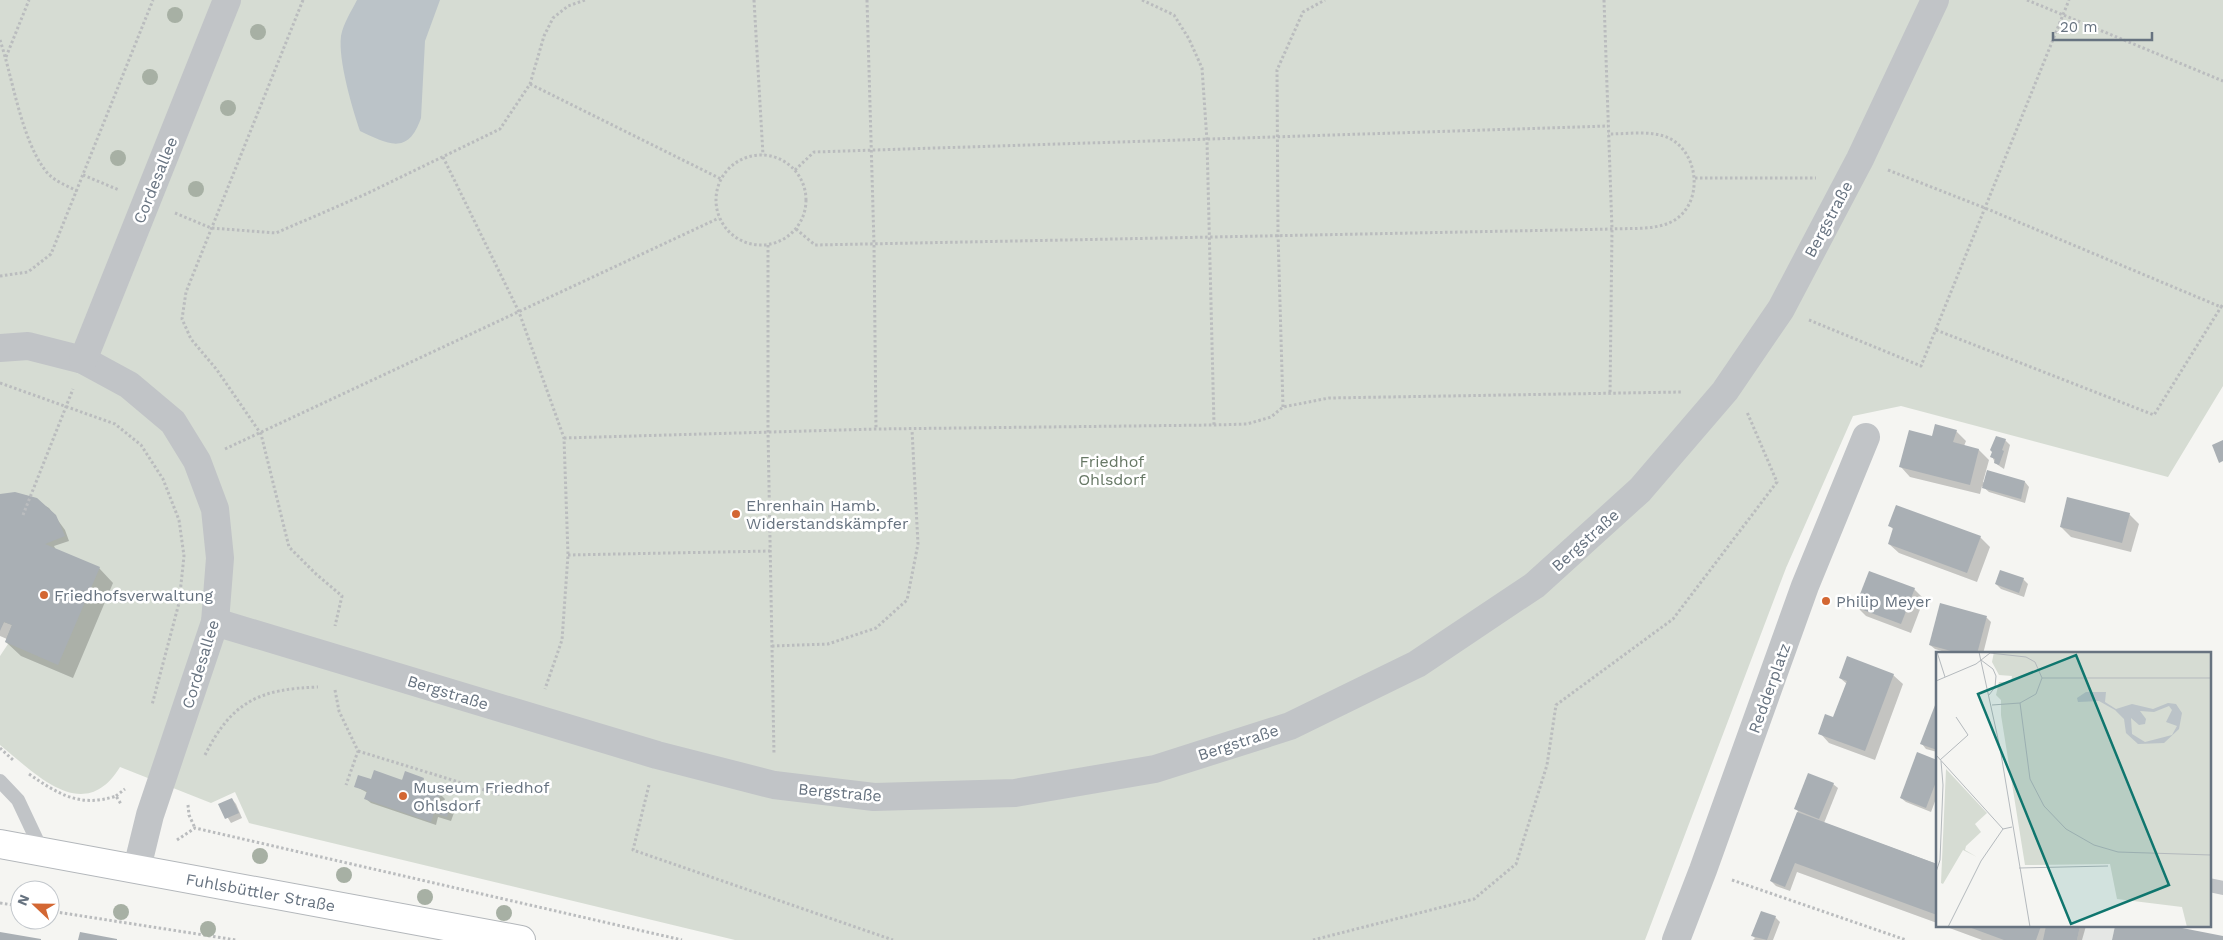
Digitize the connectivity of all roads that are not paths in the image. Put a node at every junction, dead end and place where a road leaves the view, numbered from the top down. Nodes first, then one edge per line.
1 (227, 0) edge
2 (1935, 0) edge
3 (0, 348) edge
4 (83, 360) junction
5 (1866, 437) dead end
6 (215, 622) junction
7 (0, 781) edge
8 (0, 844) edge
9 (42, 851) junction
10 (137, 868) junction
11 (2210, 886) edge
12 (2223, 888) edge
13 (521, 940) edge
14 (1676, 940) edge

1 - 4 street, Cordesallee
2 - 6 street, Bergstraße
3 - 4 street, Cordesallee
4 - 6 street, Cordesallee
5 - 14 street, Redderplatz
6 - 10 street, Cordesallee
7 - 9 lane
8 - 9 main road, Fuhlsbüttler Straße
9 - 10 main road, Fuhlsbüttler Straße
10 - 13 main road, Fuhlsbüttler Straße
11 - 12 lane

